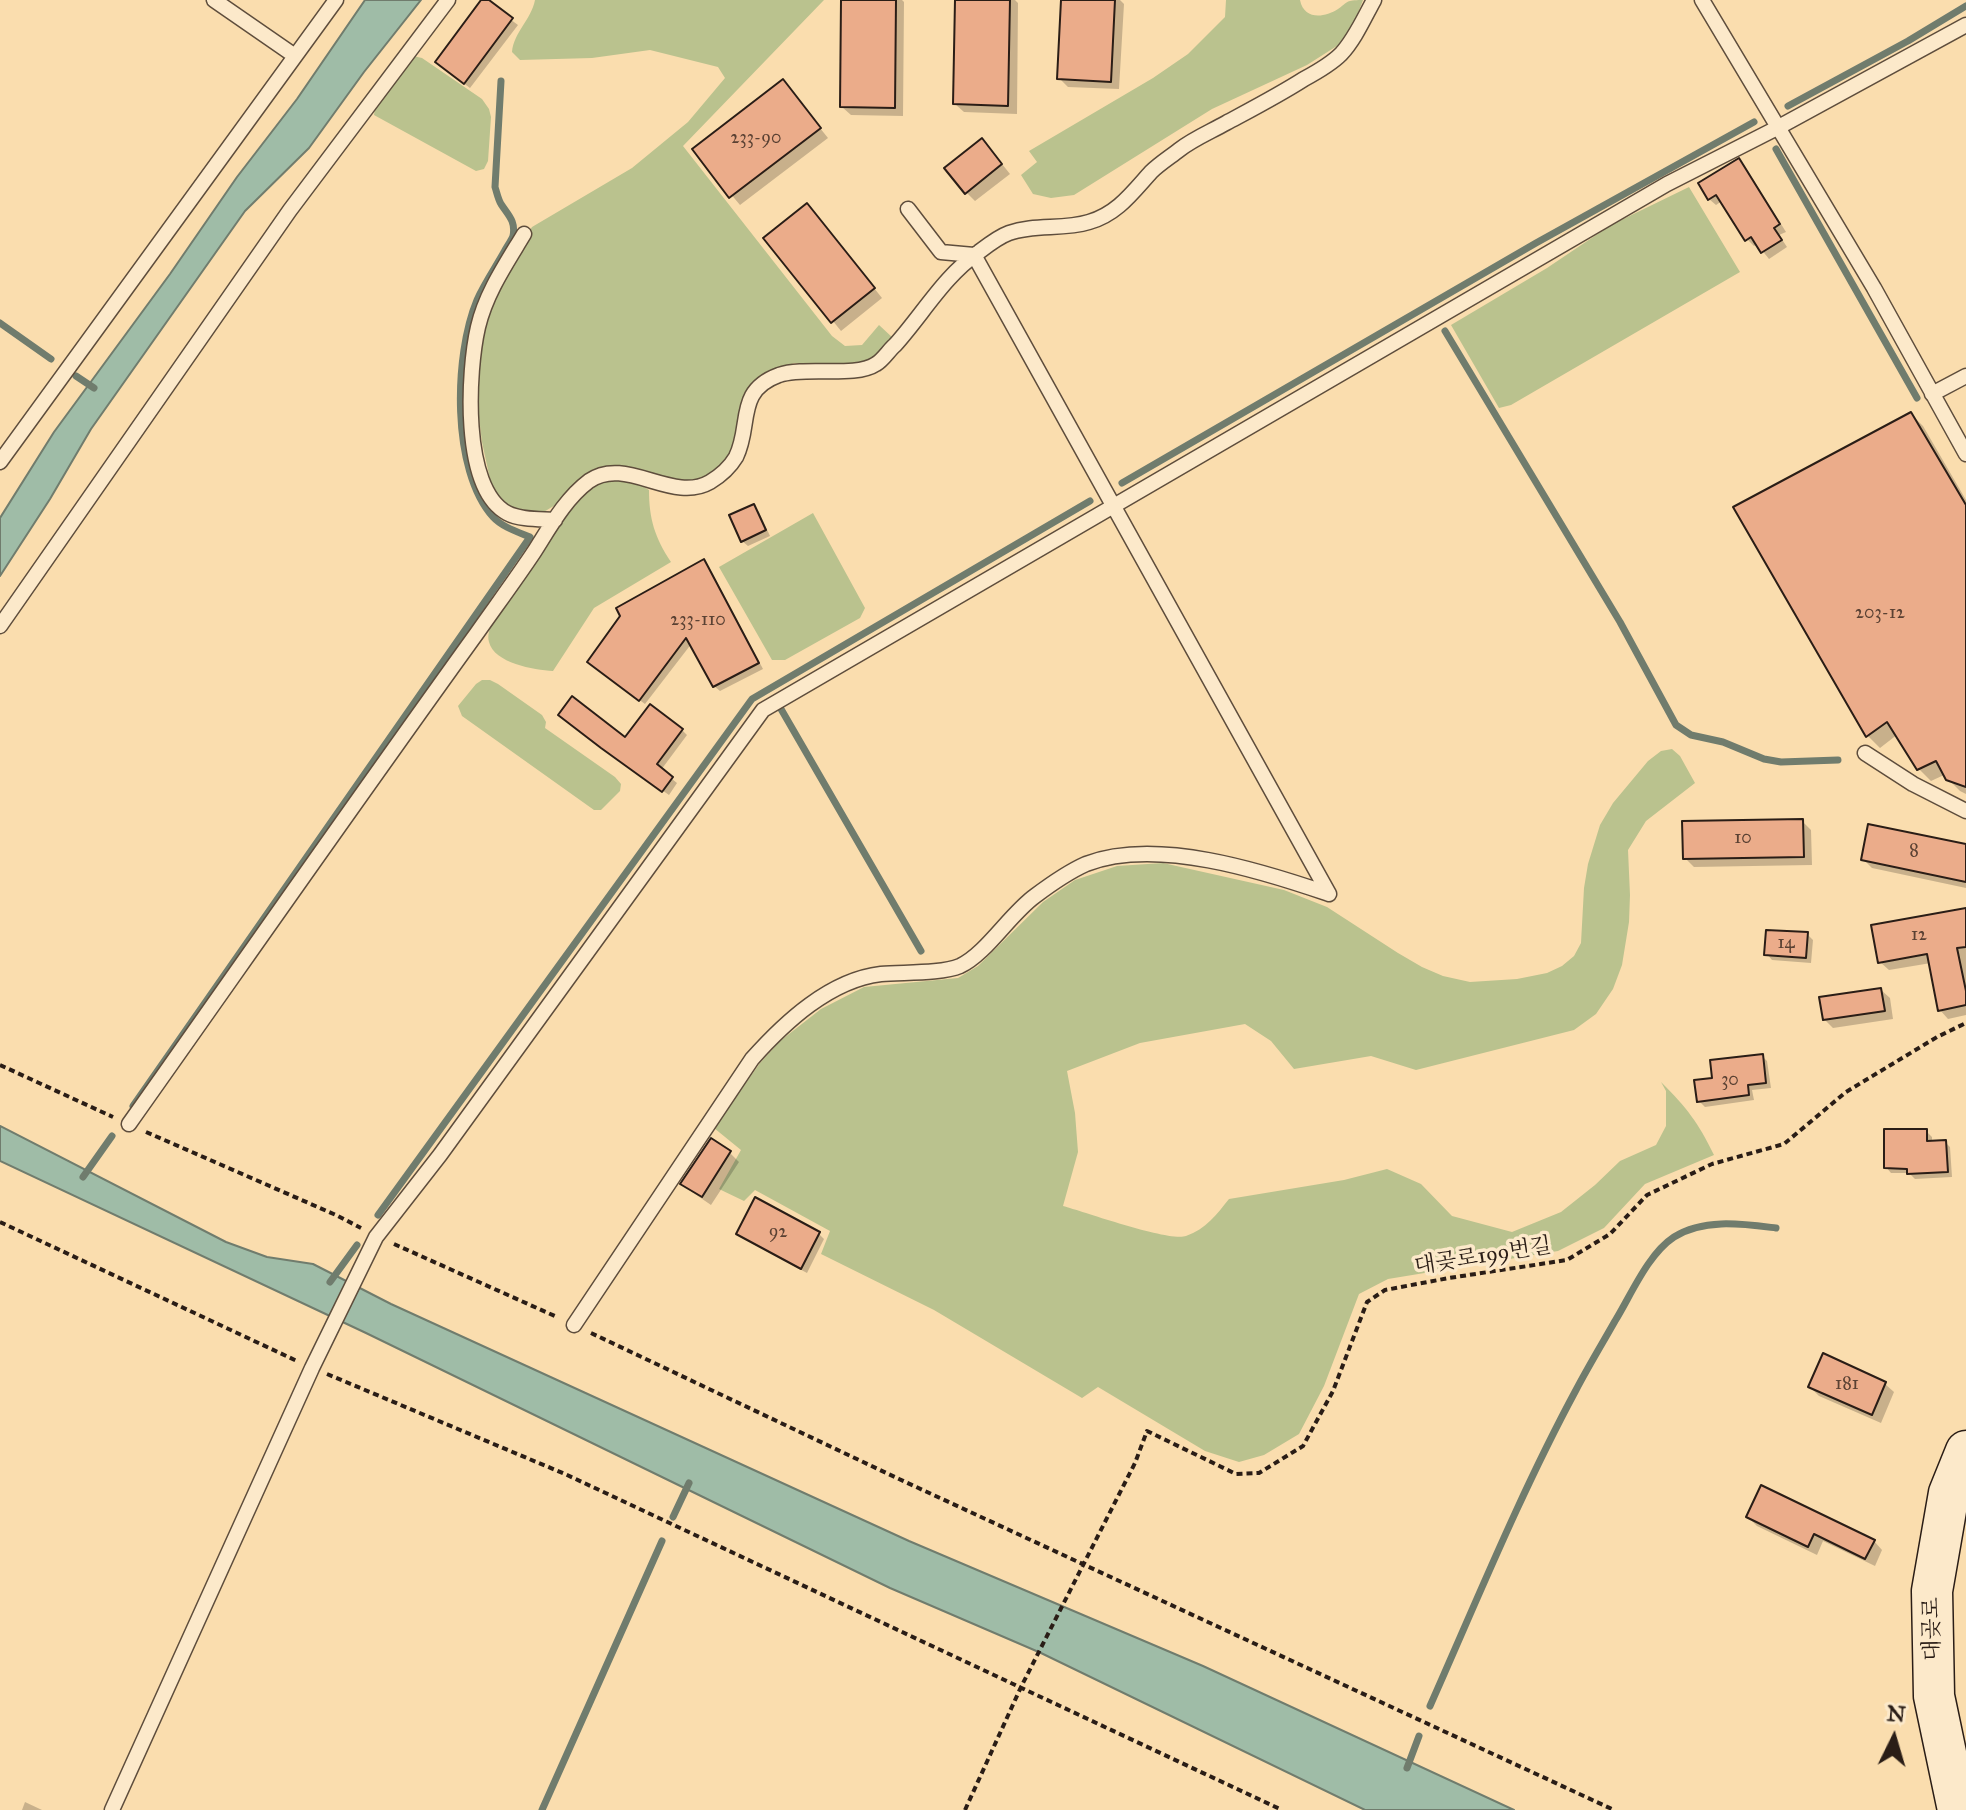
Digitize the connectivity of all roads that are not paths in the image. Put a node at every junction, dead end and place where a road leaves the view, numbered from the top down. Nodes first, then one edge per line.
1 (214, 0) edge
2 (336, 0) edge
3 (448, 0) edge
4 (1374, 0) edge
5 (1702, 0) edge
6 (1966, 25) edge
7 (295, 56) junction
8 (1777, 128) junction
9 (908, 209) dead end
10 (524, 234) dead end
11 (974, 255) junction
12 (1966, 376) edge
13 (1932, 394) junction
14 (1966, 454) edge
15 (0, 462) edge
16 (1113, 505) junction
17 (555, 520) junction
18 (0, 626) edge
19 (1865, 753) dead end
20 (1966, 811) edge
21 (129, 1124) road end
22 (574, 1325) road end
23 (1966, 1451) edge
24 (112, 1810) edge
25 (1958, 1810) edge

1 - 7 lane
2 - 7 lane
3 - 18 lane
4 - 11 lane
5 - 8 lane
6 - 8 lane
7 - 15 lane
8 - 13 lane
8 - 16 lane
9 - 11 lane
10 - 17 lane
11 - 16 lane
11 - 17 lane
12 - 13 lane
13 - 14 lane
16 - 22 lane
16 - 24 lane
17 - 21 lane
19 - 20 lane
23 - 25 street, 대곶로

